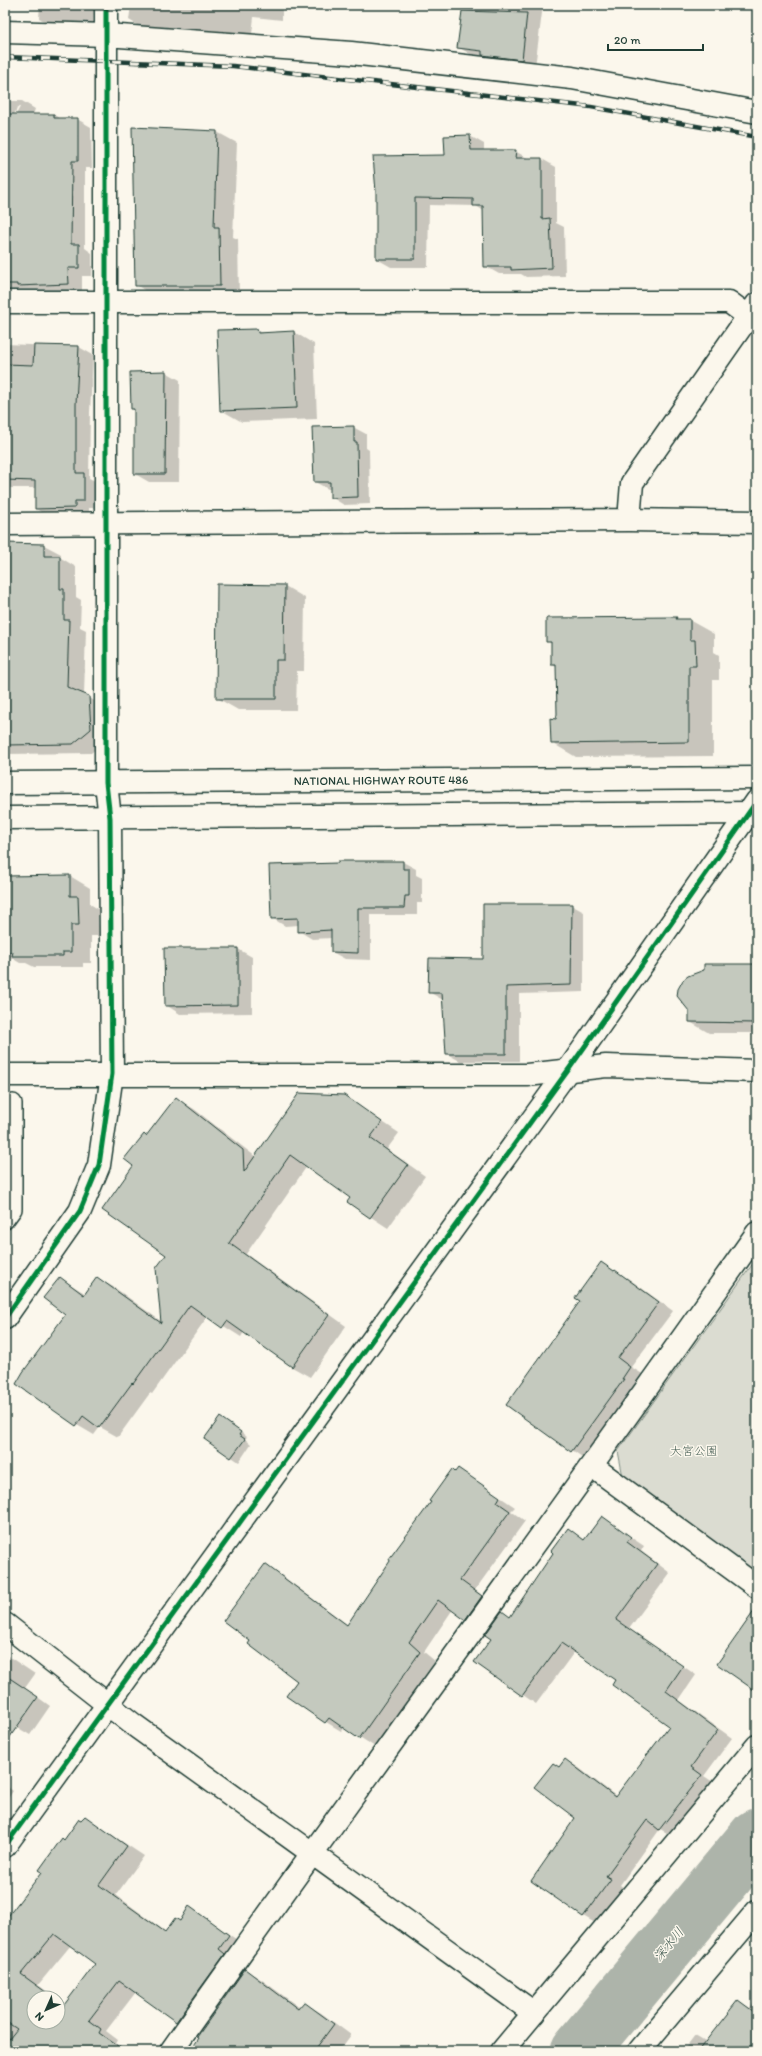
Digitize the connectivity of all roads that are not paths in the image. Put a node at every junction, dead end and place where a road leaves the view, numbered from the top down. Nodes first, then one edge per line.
1 (106, 5) edge
2 (5, 32) edge
3 (106, 35) junction
4 (757, 112) edge
5 (5, 302) edge
6 (105, 302) junction
7 (753, 310) edge
8 (629, 520) junction
9 (757, 522) edge
10 (5, 524) edge
11 (107, 525) junction
12 (757, 778) edge
13 (5, 783) edge
14 (106, 783) junction
15 (754, 809) edge
16 (5, 818) edge
17 (110, 818) junction
18 (569, 1069) junction
19 (757, 1071) edge
20 (112, 1074) junction
21 (5, 1075) edge
22 (13, 1103) dead end
23 (5, 1220) edge
24 (757, 1233) edge
25 (5, 1318) edge
26 (592, 1466) junction
27 (757, 1587) edge
28 (5, 1624) edge
29 (108, 1705) junction
30 (757, 1746) edge
31 (5, 1846) edge
32 (312, 1852) junction
33 (757, 1911) edge
34 (534, 2013) junction
35 (171, 2051) edge
36 (502, 2051) edge
37 (639, 2051) edge

1 - 3 main road
2 - 3 main road
3 - 4 main road
3 - 6 main road
5 - 6 main road
6 - 7 main road
6 - 11 main road
7 - 8 main road
8 - 9 main road
8 - 11 main road
10 - 11 main road
11 - 14 main road
12 - 14 main road, NATIONAL HIGHWAY ROUTE 486
13 - 14 main road, NATIONAL HIGHWAY ROUTE 486
14 - 17 main road
15 - 17 main road
15 - 18 main road
16 - 17 main road
17 - 20 main road
18 - 19 main road
18 - 20 main road
18 - 29 main road
20 - 21 main road
20 - 25 main road
22 - 23 lane
24 - 26 main road
26 - 27 main road
26 - 32 main road
28 - 29 main road
29 - 31 main road
29 - 32 main road
30 - 34 main road
32 - 34 main road
32 - 35 main road
33 - 37 main road
34 - 36 main road

